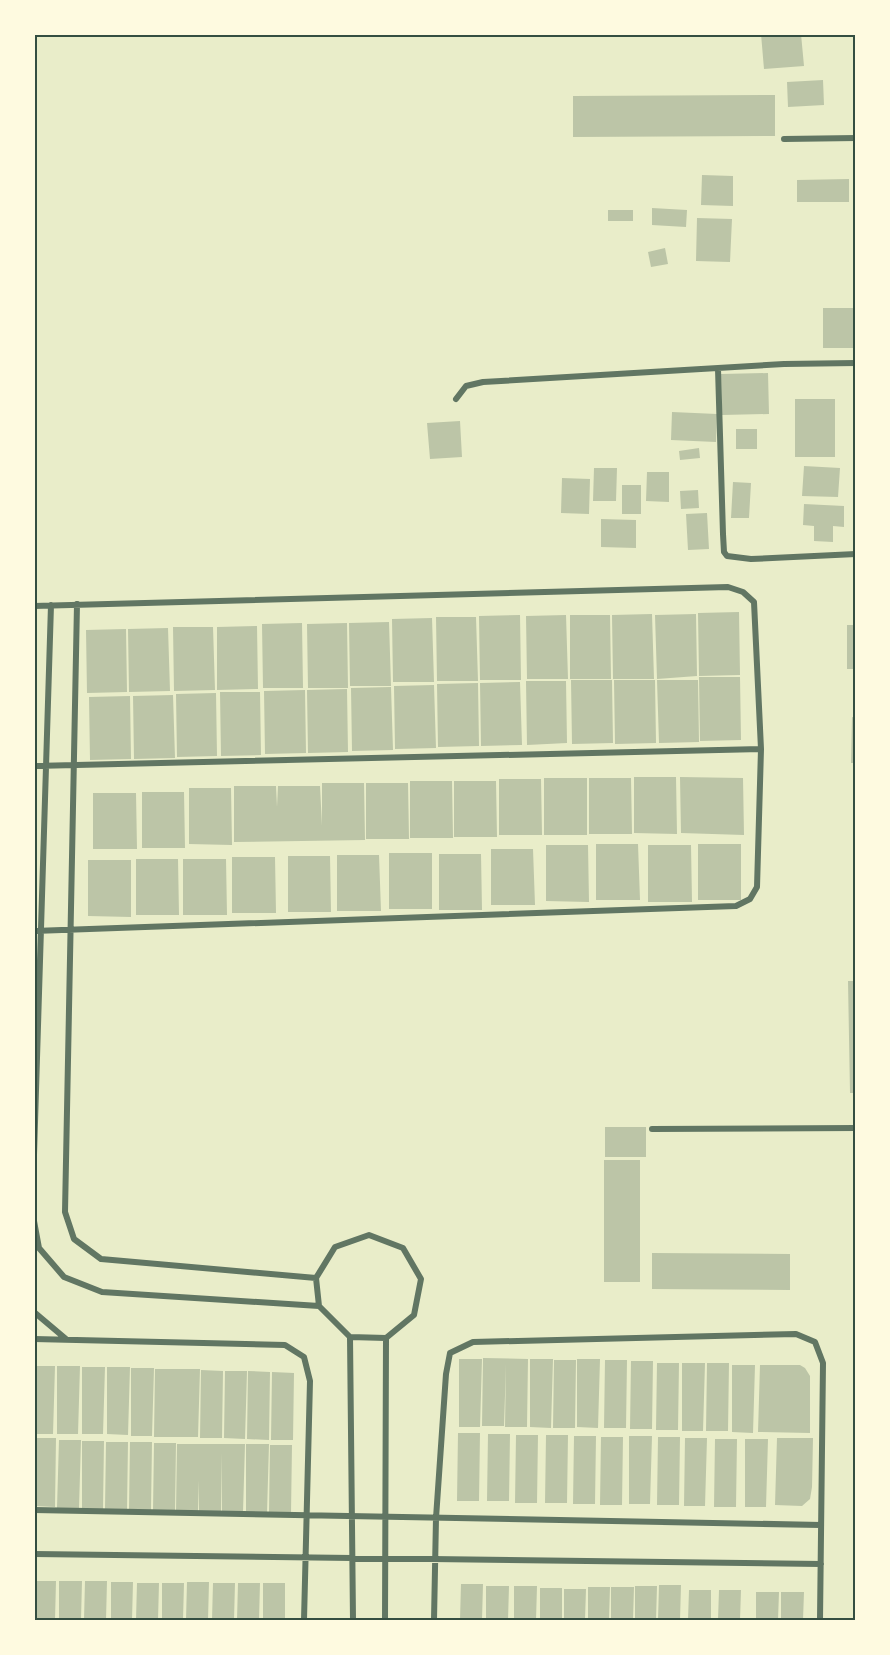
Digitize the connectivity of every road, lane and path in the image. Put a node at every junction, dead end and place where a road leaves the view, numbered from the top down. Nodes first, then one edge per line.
1 (855, 138) edge
2 (784, 140) dead end
3 (855, 363) edge
4 (718, 369) junction
5 (456, 399) dead end
6 (855, 554) edge
7 (77, 604) junction
8 (51, 605) junction
9 (34, 606) edge
10 (761, 748) junction
11 (74, 765) junction
12 (34, 766) edge
13 (46, 766) junction
14 (72, 928) junction
15 (38, 931) edge
16 (855, 1128) edge
17 (652, 1129) dead end
18 (34, 1155) edge
19 (34, 1221) edge
20 (316, 1278) junction
21 (319, 1306) junction
22 (34, 1312) edge
23 (350, 1337) junction
24 (386, 1338) junction
25 (34, 1339) edge
26 (66, 1340) junction
27 (34, 1510) edge
28 (307, 1516) junction
29 (354, 1516) junction
30 (387, 1517) junction
31 (436, 1518) junction
32 (821, 1525) junction
33 (34, 1554) edge
34 (305, 1555) junction
35 (354, 1556) junction
36 (386, 1556) junction
37 (436, 1557) junction
38 (820, 1564) junction
39 (304, 1620) edge
40 (353, 1620) edge
41 (385, 1620) edge
42 (434, 1620) edge
43 (820, 1620) edge

1 - 2 street
3 - 4 street
4 - 5 street
4 - 6 street
7 - 8 street
7 - 10 street
7 - 11 street
8 - 9 street
8 - 13 street
10 - 11 street
10 - 14 street
11 - 13 street
11 - 14 street
12 - 13 street
13 - 15 street
14 - 15 street
14 - 20 street
15 - 18 street
16 - 17 street
19 - 21 street
20 - 21 street
20 - 24 street
21 - 23 street
22 - 26 street
23 - 24 street
23 - 29 street
24 - 30 street
25 - 26 street
26 - 28 street
27 - 28 street
28 - 29 street
28 - 34 street
29 - 30 street
29 - 35 street
30 - 31 street
30 - 36 street
31 - 32 street
31 - 32 street
31 - 37 street
32 - 38 street
33 - 34 street
34 - 35 street
34 - 39 street
35 - 36 street
35 - 40 street
36 - 37 street
36 - 41 street
37 - 38 street
37 - 42 street
38 - 43 street

